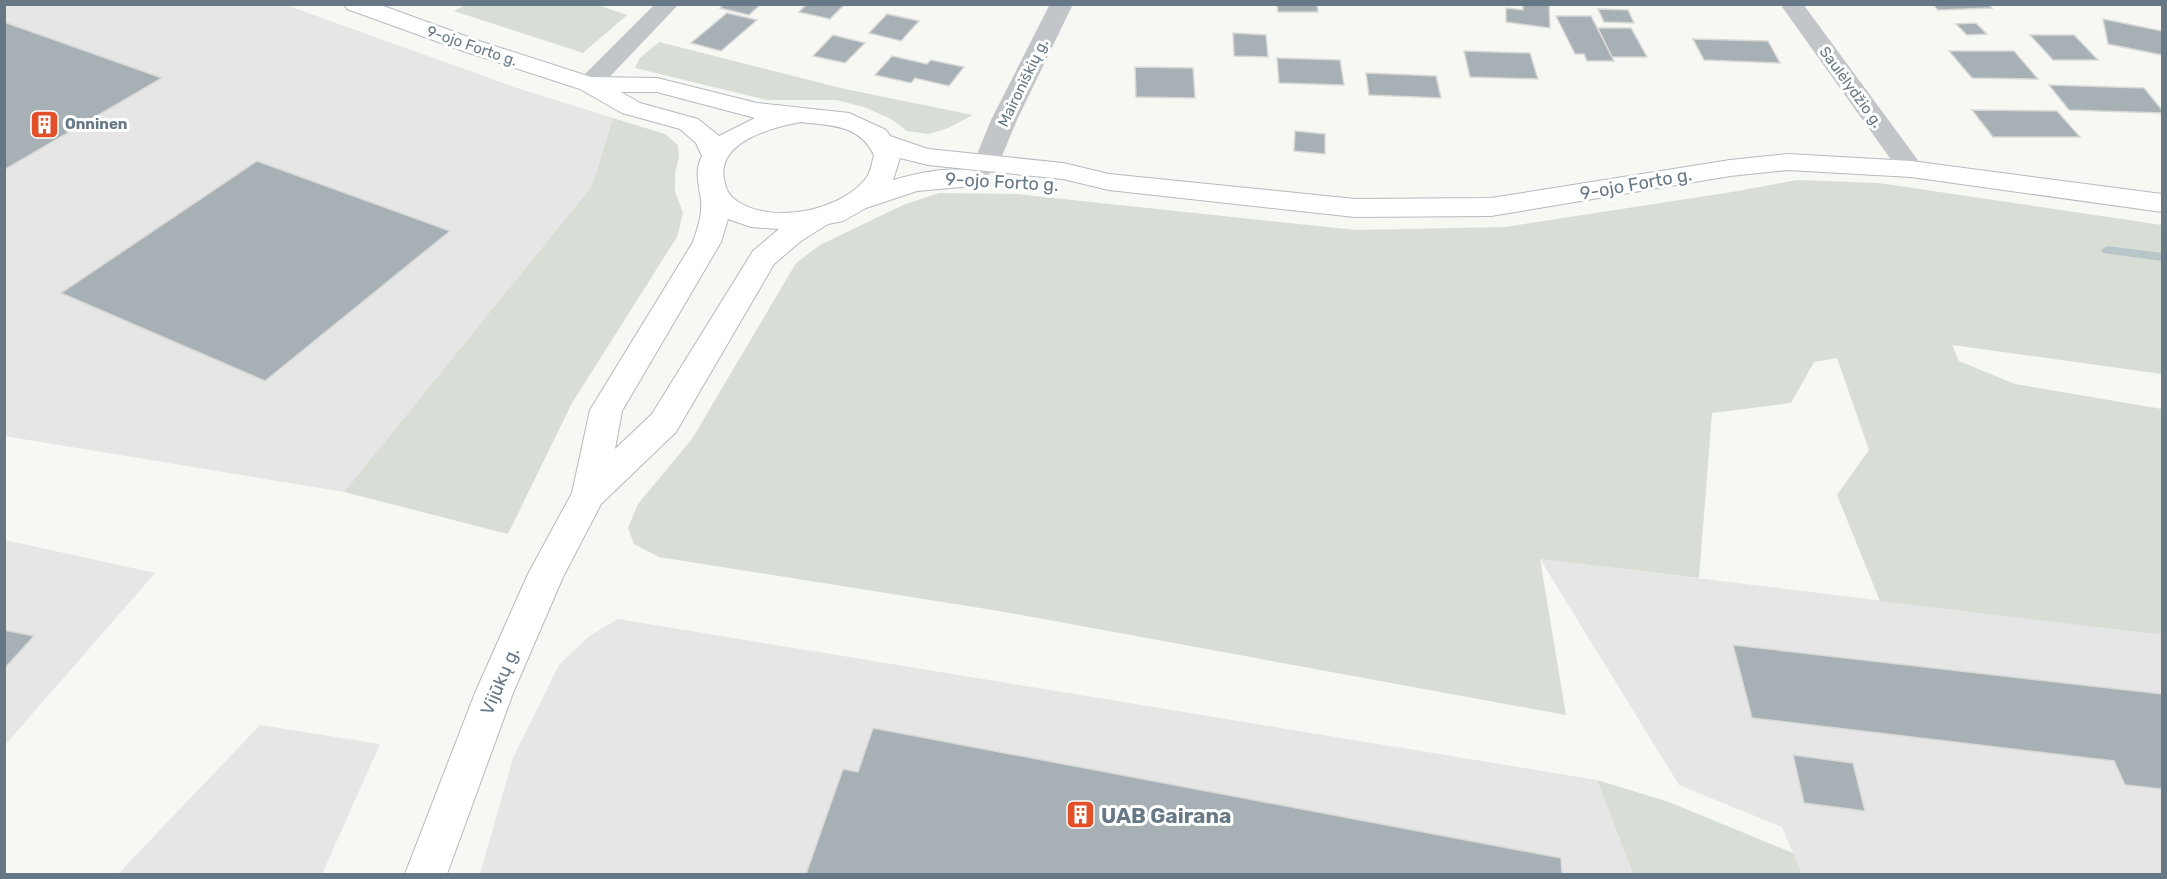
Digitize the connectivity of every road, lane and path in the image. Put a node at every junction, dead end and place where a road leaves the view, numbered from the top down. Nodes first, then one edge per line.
1 (355, 4) edge
2 (668, 4) edge
3 (1062, 4) edge
4 (1791, 4) edge
5 (589, 84) junction
6 (801, 114) junction
7 (883, 142) junction
8 (715, 156) junction
9 (986, 163) junction
10 (1911, 170) junction
11 (964, 178) junction
12 (1109, 182) junction
13 (714, 193) junction
14 (863, 200) junction
15 (2163, 203) edge
16 (821, 218) junction
17 (589, 494) junction
18 (426, 874) edge

1 - 5 main road, 9-ojo Forto g.
2 - 5 street
3 - 9 street, Maironiškių g.
4 - 10 street, Saulėlydžio g.
5 - 6 main road, 9-ojo Forto g.
5 - 8 main road, 9-ojo Forto g.
6 - 7 main road
6 - 8 main road
7 - 9 main road, 9-ojo Forto g.
7 - 14 main road
8 - 13 main road
9 - 11 street
9 - 12 main road, 9-ojo Forto g.
10 - 12 main road, 9-ojo Forto g.
10 - 15 main road, 9-ojo Forto g.
11 - 12 main road, 9-ojo Forto g.
11 - 14 main road, 9-ojo Forto g.
13 - 16 main road
13 - 17 main road, Vijūkų g.
14 - 16 main road
16 - 17 main road, Vijūkų g.
17 - 18 main road, Vijūkų g.

